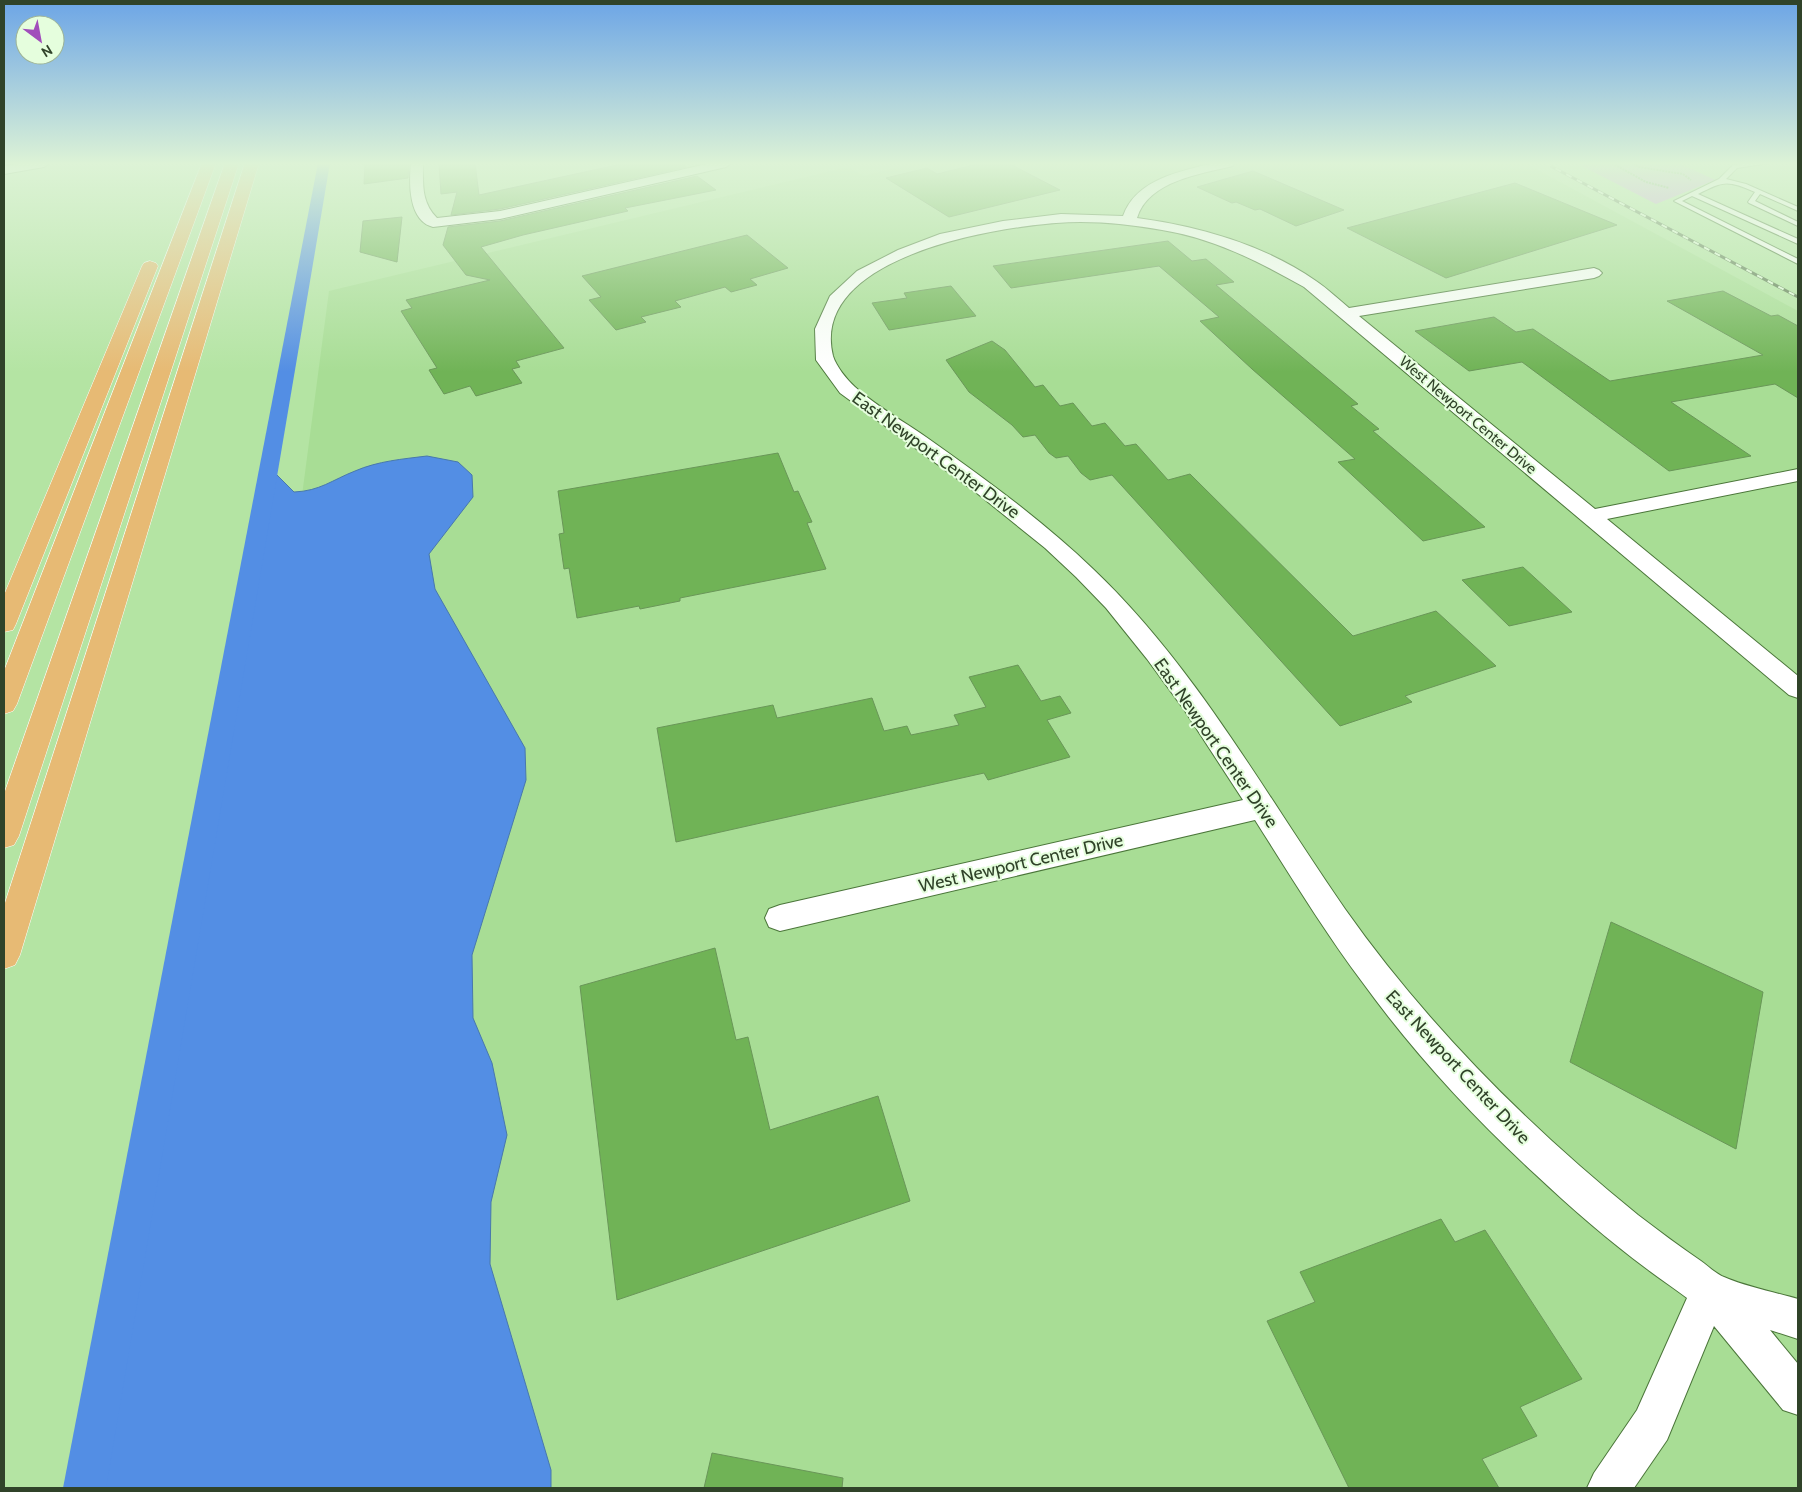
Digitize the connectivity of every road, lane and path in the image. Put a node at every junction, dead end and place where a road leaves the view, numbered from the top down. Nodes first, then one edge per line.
1 (164, 233) edge
2 (183, 233) edge
3 (208, 233) edge
4 (230, 233) edge
5 (966, 233) edge
6 (1191, 233) edge
7 (1740, 233) edge
8 (1777, 233) edge
9 (945, 237) joint
10 (1798, 242) edge
11 (1798, 262) edge
12 (1594, 273) dead end
13 (1346, 313) junction
14 (1798, 475) edge
15 (1590, 516) junction
16 (4, 624) edge
17 (1798, 689) edge
18 (4, 704) edge
19 (1262, 807) junction
20 (4, 836) edge
21 (780, 918) dead end
22 (4, 955) edge
23 (1709, 1292) junction
24 (1798, 1319) edge
25 (1798, 1395) edge
26 (1609, 1488) edge

1 - 16 highway
2 - 18 highway
3 - 20 highway
4 - 22 highway
5 - 9 street, West Newport Center Drive
6 - 13 street, West Newport Center Drive
7 - 11 lane
8 - 10 lane
9 - 19 street, East Newport Center Drive
12 - 13 street
13 - 15 street, West Newport Center Drive
14 - 15 street
15 - 17 street, West Newport Center Drive
19 - 21 street, West Newport Center Drive
19 - 23 street, East Newport Center Drive
23 - 24 street, East Newport Center Drive
23 - 25 street, East Newport Center Drive
23 - 26 street

